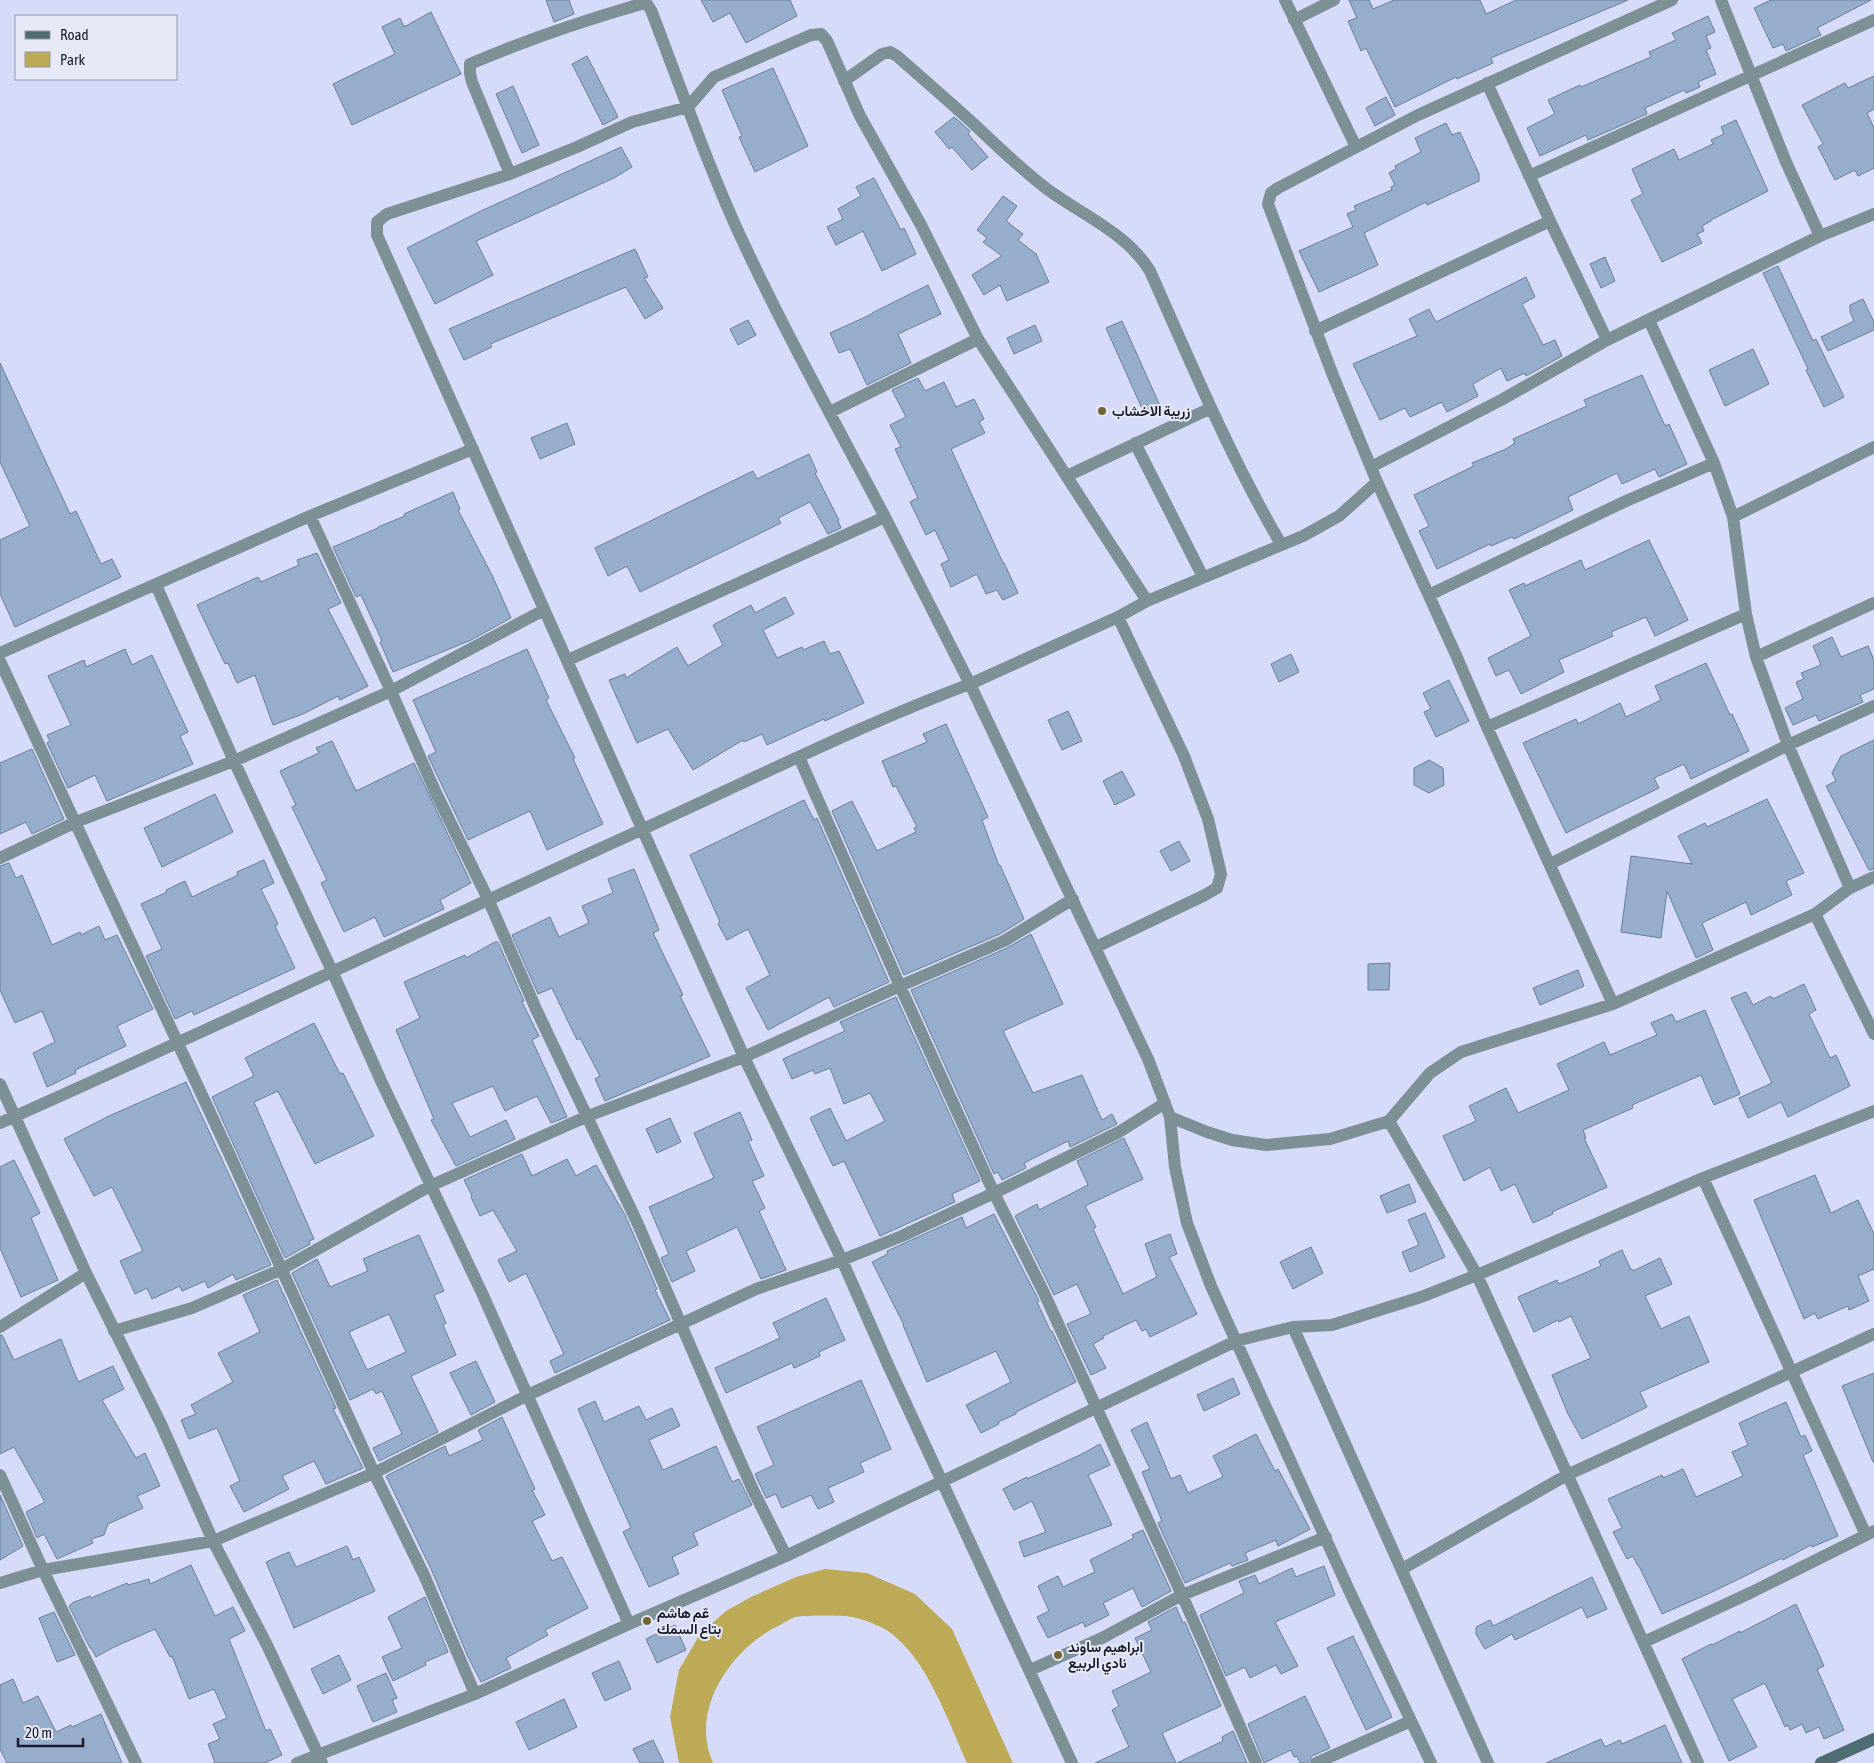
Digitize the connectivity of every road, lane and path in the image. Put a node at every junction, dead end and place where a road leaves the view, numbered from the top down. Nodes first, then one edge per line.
1 (1285, 0) edge
2 (1334, 0) edge
3 (1721, 0) edge
4 (1667, 1) edge
5 (1294, 20) junction
6 (1874, 20) edge
7 (1751, 76) junction
8 (844, 81) junction
9 (1487, 83) junction
10 (688, 107) junction
11 (1356, 147) junction
12 (510, 174) junction
13 (1529, 176) junction
14 (1874, 214) edge
15 (1550, 221) junction
16 (1820, 236) junction
17 (1650, 320) junction
18 (1315, 330) junction
19 (978, 339) junction
20 (1607, 340) junction
21 (1211, 408) junction
22 (830, 412) junction
23 (1135, 443) junction
24 (1874, 447) edge
25 (473, 449) junction
26 (1714, 464) junction
27 (1372, 467) junction
28 (1067, 476) junction
29 (1377, 482) junction
30 (310, 516) junction
31 (886, 517) junction
32 (1733, 518) junction
33 (1281, 544) junction
34 (1203, 577) junction
35 (156, 585) junction
36 (1428, 595) junction
37 (1147, 601) junction
38 (1874, 604) edge
39 (544, 610) junction
40 (1746, 614) junction
41 (1118, 617) junction
42 (0, 653) edge
43 (1756, 657) junction
44 (568, 660) junction
45 (0, 661) edge
46 (970, 684) junction
47 (390, 691) junction
48 (1874, 706) edge
49 (1487, 727) junction
50 (1788, 745) junction
51 (799, 757) junction
52 (234, 761) junction
53 (76, 822) junction
54 (643, 829) junction
55 (0, 858) edge
56 (1550, 864) junction
57 (1874, 877) edge
58 (1850, 888) junction
59 (488, 899) junction
60 (1072, 899) junction
61 (1815, 914) junction
62 (1096, 947) junction
63 (332, 973) junction
64 (900, 986) junction
65 (1613, 1004) junction
66 (1874, 1034) edge
67 (176, 1042) junction
68 (744, 1057) junction
69 (0, 1084) edge
70 (1165, 1103) junction
71 (1874, 1111) edge
72 (15, 1116) junction
73 (588, 1116) junction
74 (1170, 1118) junction
75 (1389, 1121) junction
76 (0, 1123) edge
77 (1702, 1178) junction
78 (430, 1186) junction
79 (994, 1193) junction
80 (842, 1260) junction
81 (282, 1269) junction
82 (86, 1273) junction
83 (1477, 1275) junction
84 (679, 1323) junction
85 (0, 1327) edge
86 (1293, 1327) junction
87 (114, 1331) junction
88 (1874, 1334) edge
89 (1236, 1341) junction
90 (1792, 1372) junction
91 (528, 1395) junction
92 (1096, 1407) junction
93 (374, 1473) junction
94 (0, 1475) edge
95 (1567, 1475) junction
96 (943, 1481) junction
97 (1870, 1533) edge
98 (1326, 1537) junction
99 (213, 1541) junction
100 (786, 1556) junction
101 (1402, 1569) junction
102 (43, 1570) junction
103 (0, 1583) edge
104 (1182, 1595) junction
105 (629, 1624) junction
106 (1644, 1642) junction
107 (1030, 1670) junction
108 (475, 1694) junction
109 (1411, 1721) junction
110 (1874, 1739) edge
111 (320, 1759) edge
112 (136, 1763) edge
113 (297, 1763) edge
114 (1072, 1763) edge
115 (1256, 1763) edge
116 (1316, 1763) edge
117 (1431, 1763) edge
118 (1488, 1763) edge
119 (1698, 1763) edge
120 (1821, 1763) edge

1 - 5 street
2 - 5 street
3 - 7 street
4 - 9 street
5 - 11 street
6 - 7 street
7 - 13 street
7 - 16 street
8 - 10 street
8 - 19 street
8 - 21 street
9 - 11 street
9 - 13 street
10 - 12 street
10 - 12 street
10 - 22 street
11 - 18 street
12 - 25 street
13 - 15 street
14 - 16 street
15 - 18 street
15 - 20 street
16 - 17 street
17 - 20 street
17 - 26 street
18 - 27 street
19 - 22 street
19 - 28 street
20 - 27 street
21 - 23 street
21 - 33 street
22 - 31 street
23 - 28 street
23 - 34 street
24 - 32 street
25 - 30 street
25 - 39 street
26 - 32 street
26 - 36 street
27 - 29 street
28 - 37 street
29 - 33 street
29 - 36 street
30 - 35 street
30 - 47 street
31 - 44 street
31 - 46 street
32 - 40 street
33 - 34 street
34 - 37 street
35 - 42 street
35 - 52 street
36 - 49 street
37 - 41 street
38 - 43 street
39 - 44 street
39 - 47 street
40 - 43 street
40 - 49 street
41 - 46 street
41 - 62 street
43 - 50 street
44 - 54 street
45 - 53 street
46 - 51 street
46 - 60 street
47 - 52 street
47 - 59 street
48 - 50 street
49 - 56 street
50 - 56 street
50 - 58 street
51 - 54 street
51 - 64 street
52 - 53 street
52 - 63 street
53 - 55 street
53 - 67 street
54 - 59 street
54 - 68 street
56 - 65 street
57 - 58 street
58 - 61 street
59 - 63 street
59 - 73 street
60 - 62 street
60 - 64 street
61 - 65 street
61 - 66 street
62 - 70 street
63 - 67 street
63 - 78 street
64 - 68 street
64 - 79 street
65 - 75 street
67 - 72 street
67 - 81 street
68 - 73 street
68 - 80 street
69 - 72 street
70 - 74 street
70 - 79 street
71 - 77 street
72 - 76 street
72 - 82 street
73 - 78 street
73 - 84 street
74 - 75 street
74 - 89 street
75 - 83 street
77 - 83 street
77 - 90 street
78 - 81 street
78 - 91 street
79 - 80 street
79 - 92 street
80 - 84 street
80 - 96 street
81 - 87 street
81 - 93 street
82 - 85 street
82 - 87 street
83 - 86 street
83 - 95 street
84 - 91 street
84 - 100 street
86 - 89 street
86 - 101 street
87 - 99 street
88 - 90 street
89 - 92 street
89 - 98 street
90 - 95 street
90 - 97 street
91 - 93 street
91 - 105 street
92 - 96 street
92 - 104 street
93 - 99 street
93 - 108 street
94 - 102 street
95 - 101 street
95 - 106 street
96 - 100 street
96 - 107 street
97 - 106 street
98 - 104 street
98 - 109 street
99 - 102 street
99 - 111 street
100 - 105 street
101 - 118 street
102 - 103 street
102 - 112 street
104 - 107 street
104 - 115 street
105 - 108 street
106 - 119 street
107 - 114 street
108 - 111 street
109 - 116 street
109 - 117 street
110 - 120 street
111 - 113 street

